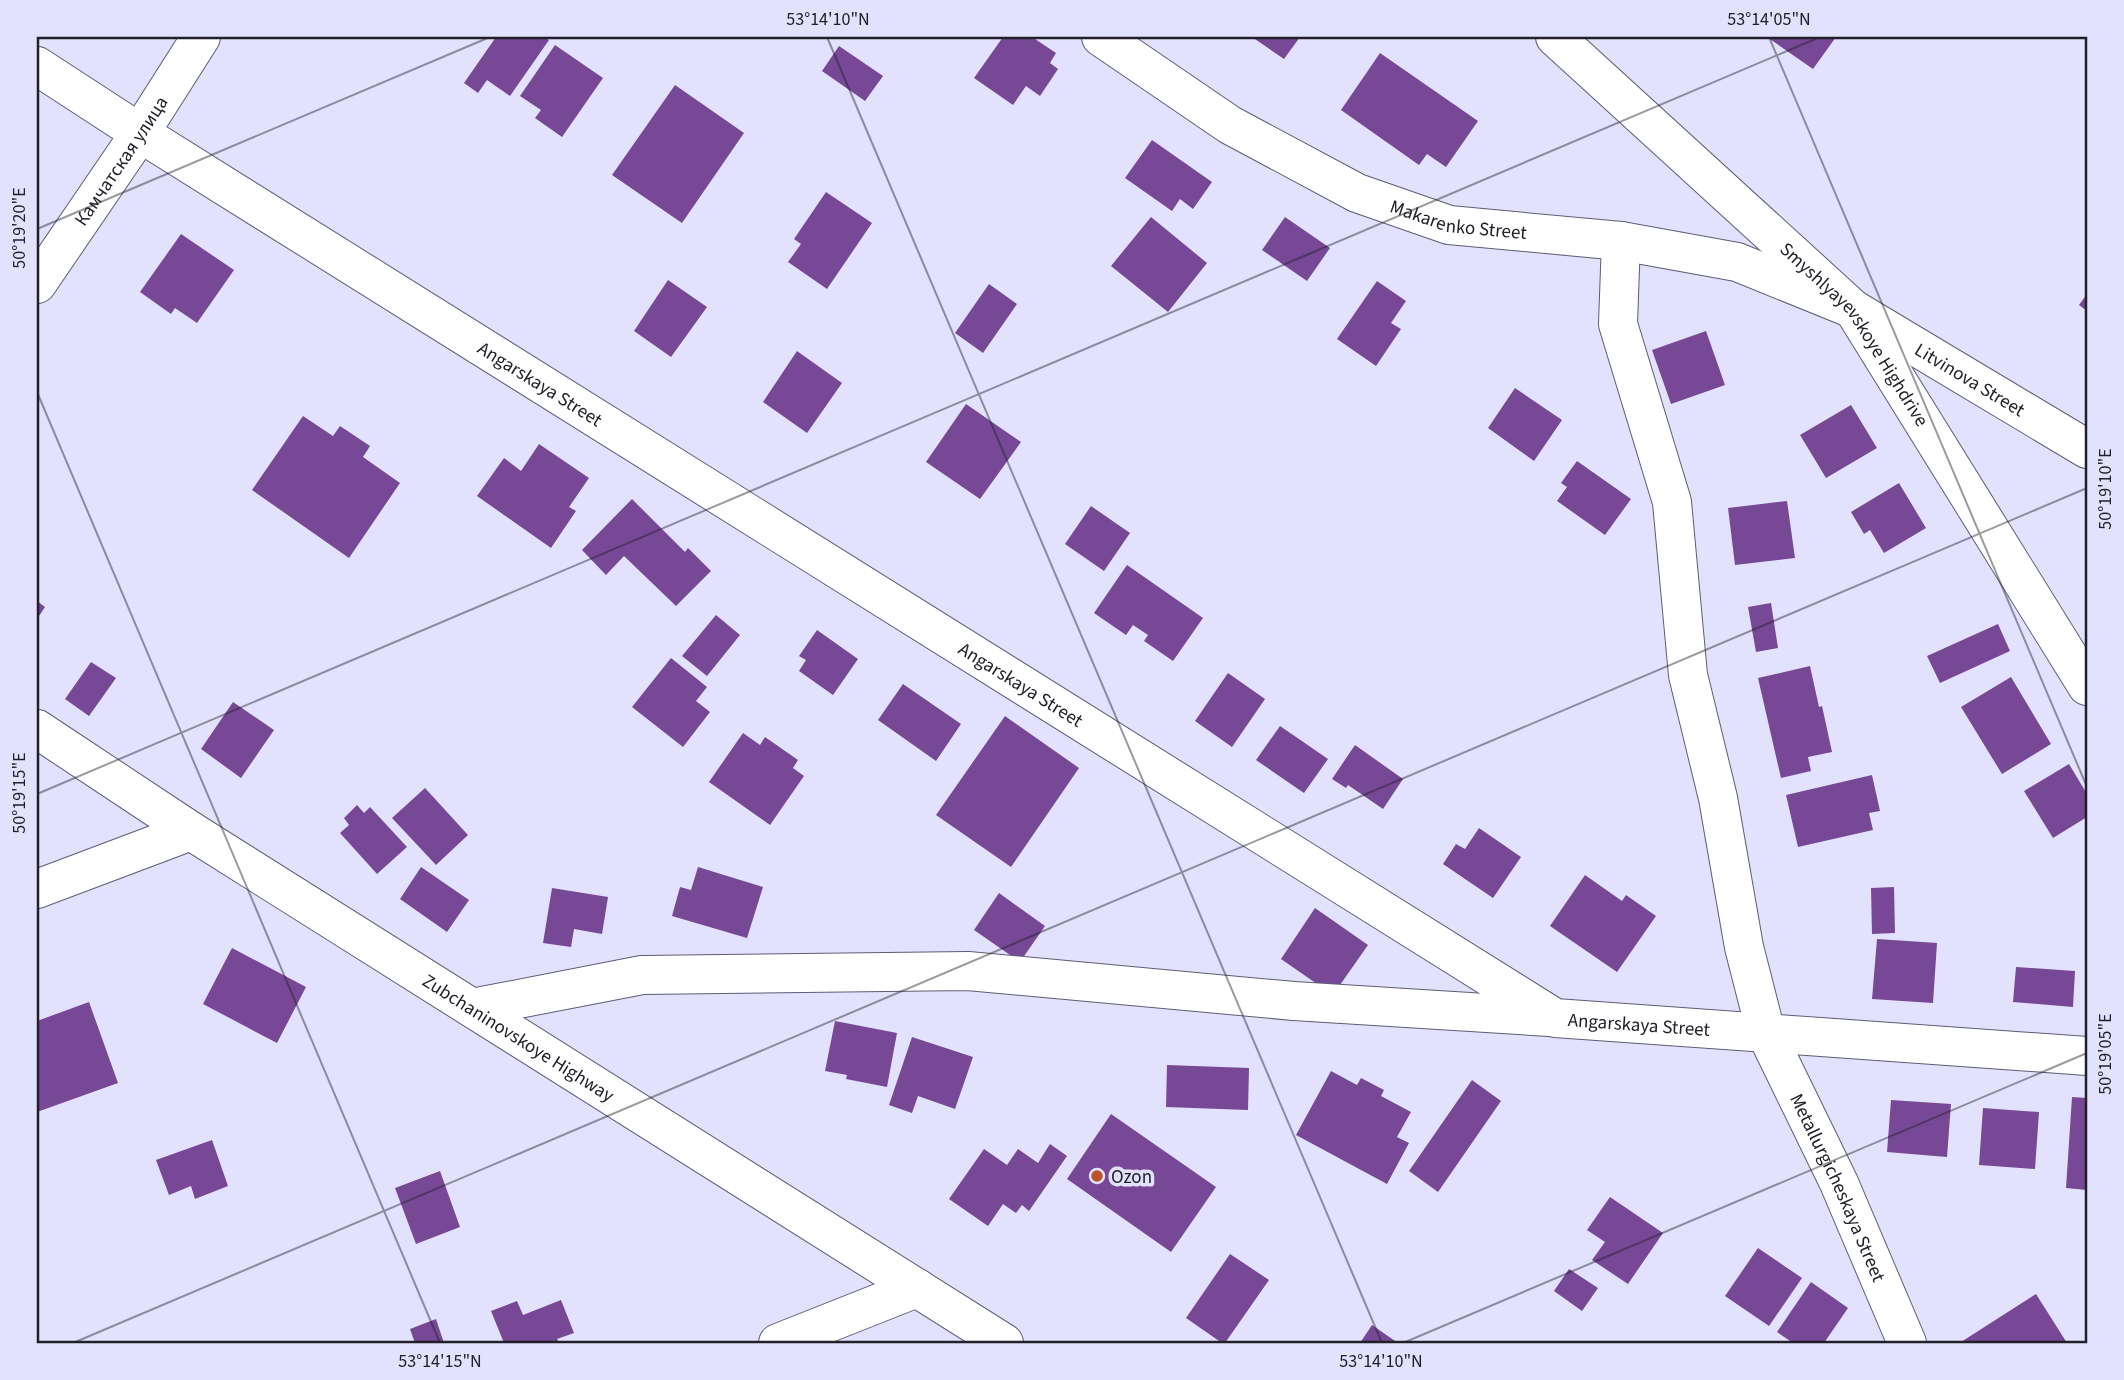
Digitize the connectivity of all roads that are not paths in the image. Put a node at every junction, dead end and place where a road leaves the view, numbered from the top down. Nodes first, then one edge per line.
1 (201, 37) edge
2 (1101, 37) edge
3 (1555, 37) edge
4 (37, 66) edge
5 (140, 133) junction
6 (1621, 241) junction
7 (37, 284) edge
8 (1853, 309) junction
9 (2087, 449) edge
10 (2087, 686) edge
11 (37, 729) edge
12 (191, 831) junction
13 (37, 890) edge
14 (472, 1008) junction
15 (1555, 1018) junction
16 (1766, 1033) junction
17 (2087, 1056) edge
18 (917, 1288) junction
19 (778, 1343) edge
20 (1004, 1343) edge
21 (1907, 1343) edge

1 - 5 street, Камчатская улица
2 - 6 street, Makarenko Street
3 - 8 street, Smyshlyayevskoye Highdrive
4 - 5 street, Angarskaya Street
5 - 7 street, Камчатская улица
5 - 15 street, Angarskaya Street
6 - 8 street, Makarenko Street
6 - 16 street, Metallurgicheskaya Street
8 - 9 street, Litvinova Street
8 - 10 street, Smyshlyayevskoye Highdrive
11 - 12 street, Zubchaninovskoye Highway
12 - 13 street
12 - 14 street, Zubchaninovskoye Highway
14 - 15 street
14 - 18 street, Zubchaninovskoye Highway
15 - 16 street, Angarskaya Street
16 - 17 street, Angarskaya Street
16 - 21 street, Metallurgicheskaya Street
18 - 19 street
18 - 20 street, Zubchaninovskoye Highway

